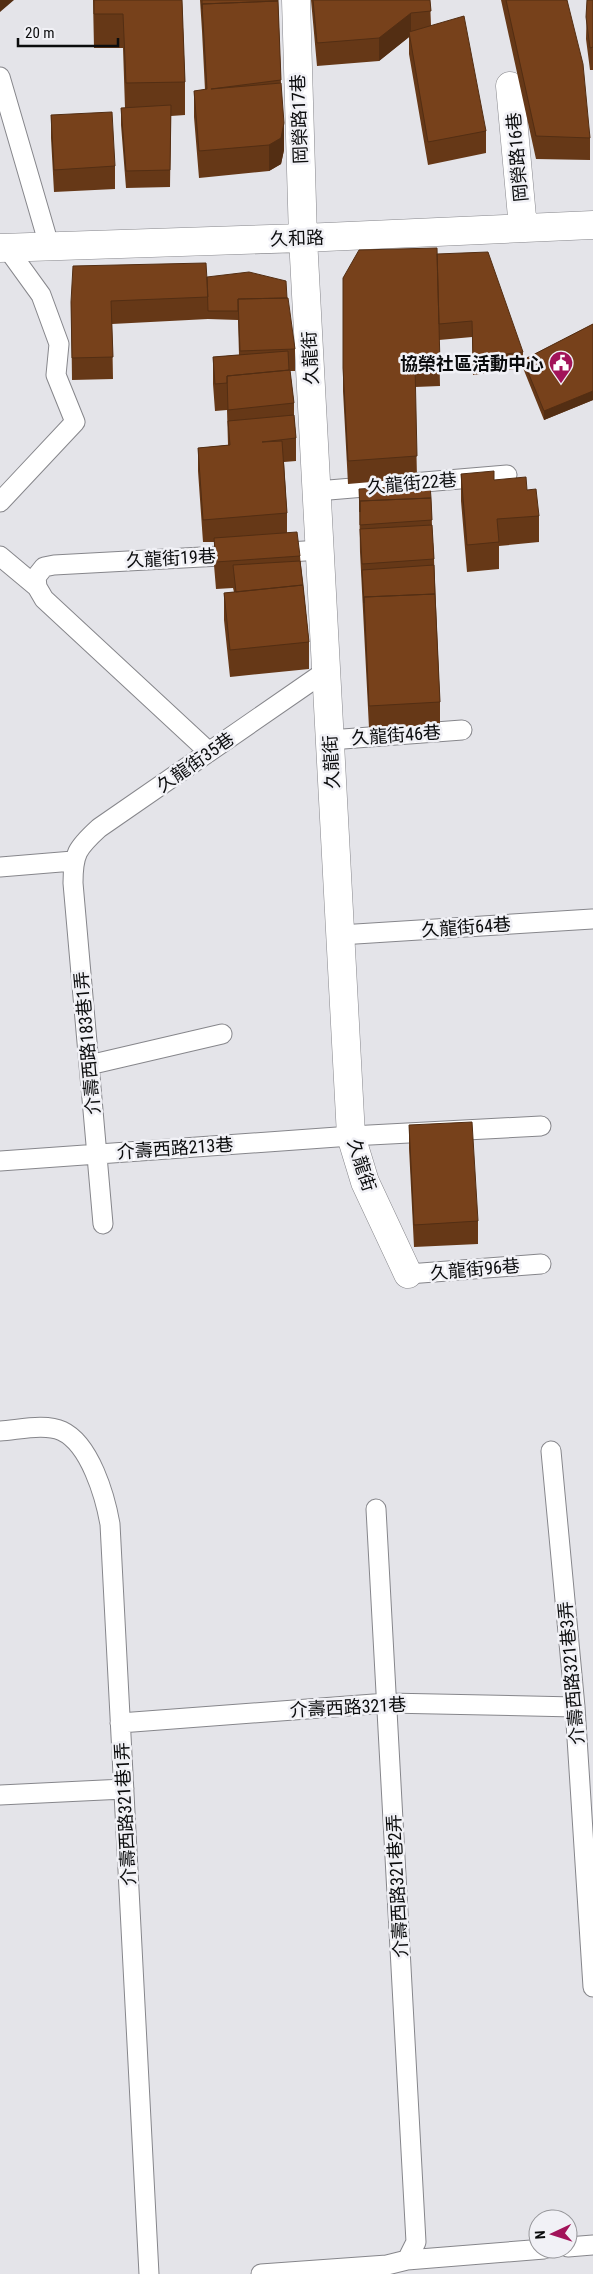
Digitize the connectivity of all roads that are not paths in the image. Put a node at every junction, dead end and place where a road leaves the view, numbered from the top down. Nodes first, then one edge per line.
1 (296, 0) edge
2 (0, 77) edge
3 (510, 86) dead end
4 (593, 225) edge
5 (523, 228) junction
6 (303, 238) junction
7 (49, 245) junction
8 (3, 248) edge
9 (507, 475) dead end
10 (317, 491) junction
11 (0, 502) edge
12 (320, 550) junction
13 (0, 556) edge
14 (37, 587) junction
15 (326, 671) junction
16 (462, 730) dead end
17 (330, 740) junction
18 (209, 752) junction
19 (73, 862) junction
20 (0, 866) edge
21 (592, 919) edge
22 (340, 935) junction
23 (222, 1034) dead end
24 (89, 1066) junction
25 (541, 1126) dead end
26 (351, 1136) junction
27 (97, 1154) junction
28 (0, 1161) edge
29 (103, 1224) dead end
30 (541, 1264) dead end
31 (408, 1274) joint
32 (0, 1431) edge
33 (550, 1451) dead end
34 (376, 1509) dead end
35 (387, 1702) junction
36 (575, 1707) junction
37 (120, 1723) junction
38 (124, 1789) junction
39 (0, 1795) edge
40 (593, 1986) edge
41 (593, 2245) edge
42 (578, 2246) edge
43 (528, 2250) edge
44 (407, 2260) junction
45 (149, 2274) edge
46 (261, 2274) edge

1 - 6 street, 岡榮路17巷
2 - 7 lane
3 - 5 street, 岡榮路16巷
4 - 5 street, 久和路
5 - 6 street, 久和路
6 - 7 street, 久和路
6 - 10 street, 久龍街
7 - 8 street, 久和路
8 - 11 lane
9 - 10 lane, 久龍街22巷
10 - 12 street, 久龍街
12 - 14 lane, 久龍街19巷
12 - 15 street, 久龍街
13 - 14 lane
14 - 18 lane
15 - 17 street, 久龍街
15 - 18 lane, 久龍街35巷
16 - 17 lane, 久龍街46巷
17 - 22 street, 久龍街
18 - 19 lane, 久龍街35巷
19 - 20 lane
19 - 24 lane, 介壽西路183巷1弄
21 - 22 lane, 久龍街64巷
22 - 26 street, 久龍街
23 - 24 lane
24 - 27 lane, 介壽西路183巷1弄
25 - 26 lane, 介壽西路213巷
26 - 27 lane, 介壽西路213巷
26 - 31 street, 久龍街
27 - 28 lane, 介壽西路213巷
27 - 29 lane, 介壽西路183巷1弄
30 - 31 lane, 久龍街96巷
32 - 37 lane, 介壽西路321巷1弄
33 - 36 lane, 介壽西路321巷3弄
34 - 35 lane, 介壽西路321巷2弄
35 - 36 lane, 介壽西路321巷
35 - 37 lane, 介壽西路321巷
35 - 44 lane, 介壽西路321巷2弄
36 - 40 lane, 介壽西路321巷3弄
37 - 38 lane, 介壽西路321巷1弄
38 - 39 lane
38 - 45 lane, 介壽西路321巷1弄
41 - 42 lane
43 - 44 lane
44 - 46 lane

